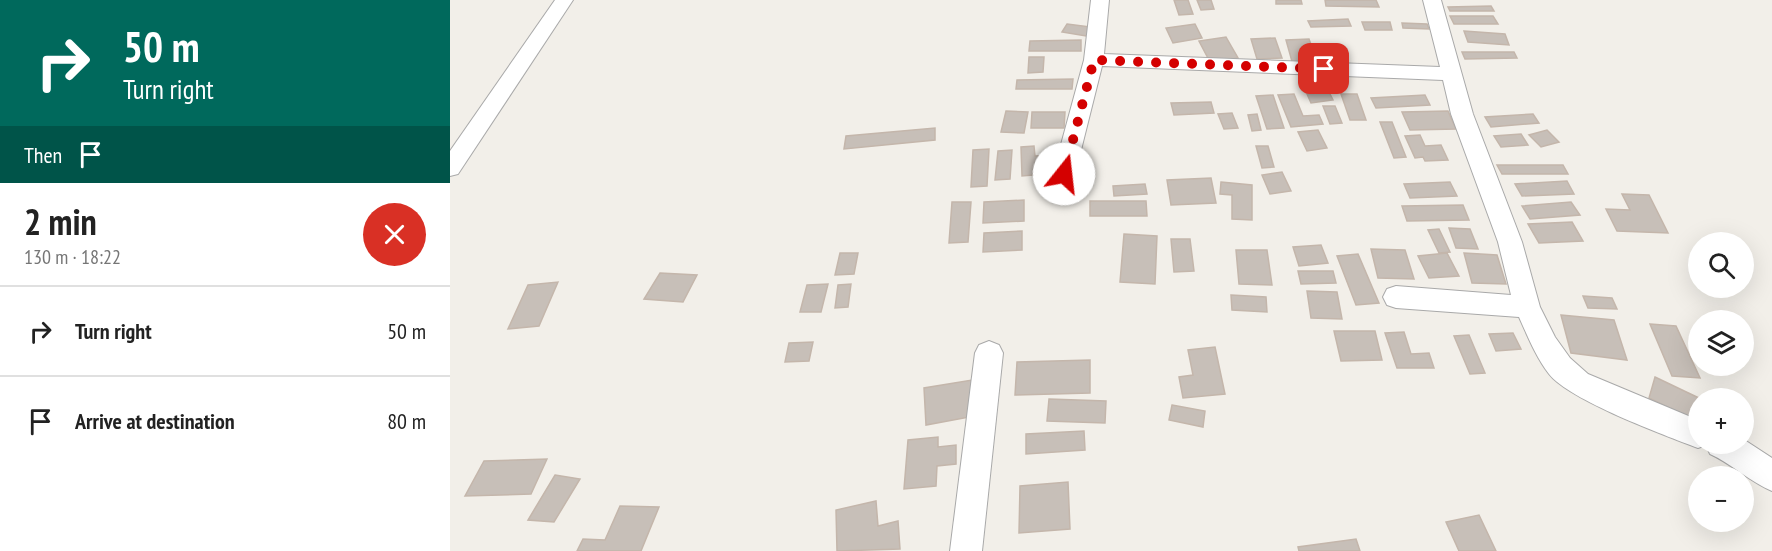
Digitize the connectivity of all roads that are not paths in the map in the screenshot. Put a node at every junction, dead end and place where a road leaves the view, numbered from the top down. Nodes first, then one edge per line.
1 (564, 0) edge
2 (1100, 0) edge
3 (1432, 0) edge
4 (1094, 60) junction
5 (1451, 74) junction
6 (450, 168) edge
7 (1064, 174) dead end
8 (1396, 297) dead end
9 (1527, 307) junction
10 (989, 352) dead end
11 (1688, 430) edge
12 (1740, 454) edge
13 (1772, 476) edge
14 (966, 551) edge

1 - 6 street
2 - 4 street
3 - 5 street
4 - 5 street
4 - 7 street
5 - 9 street
8 - 9 street
9 - 11 street
10 - 14 street
12 - 13 street

